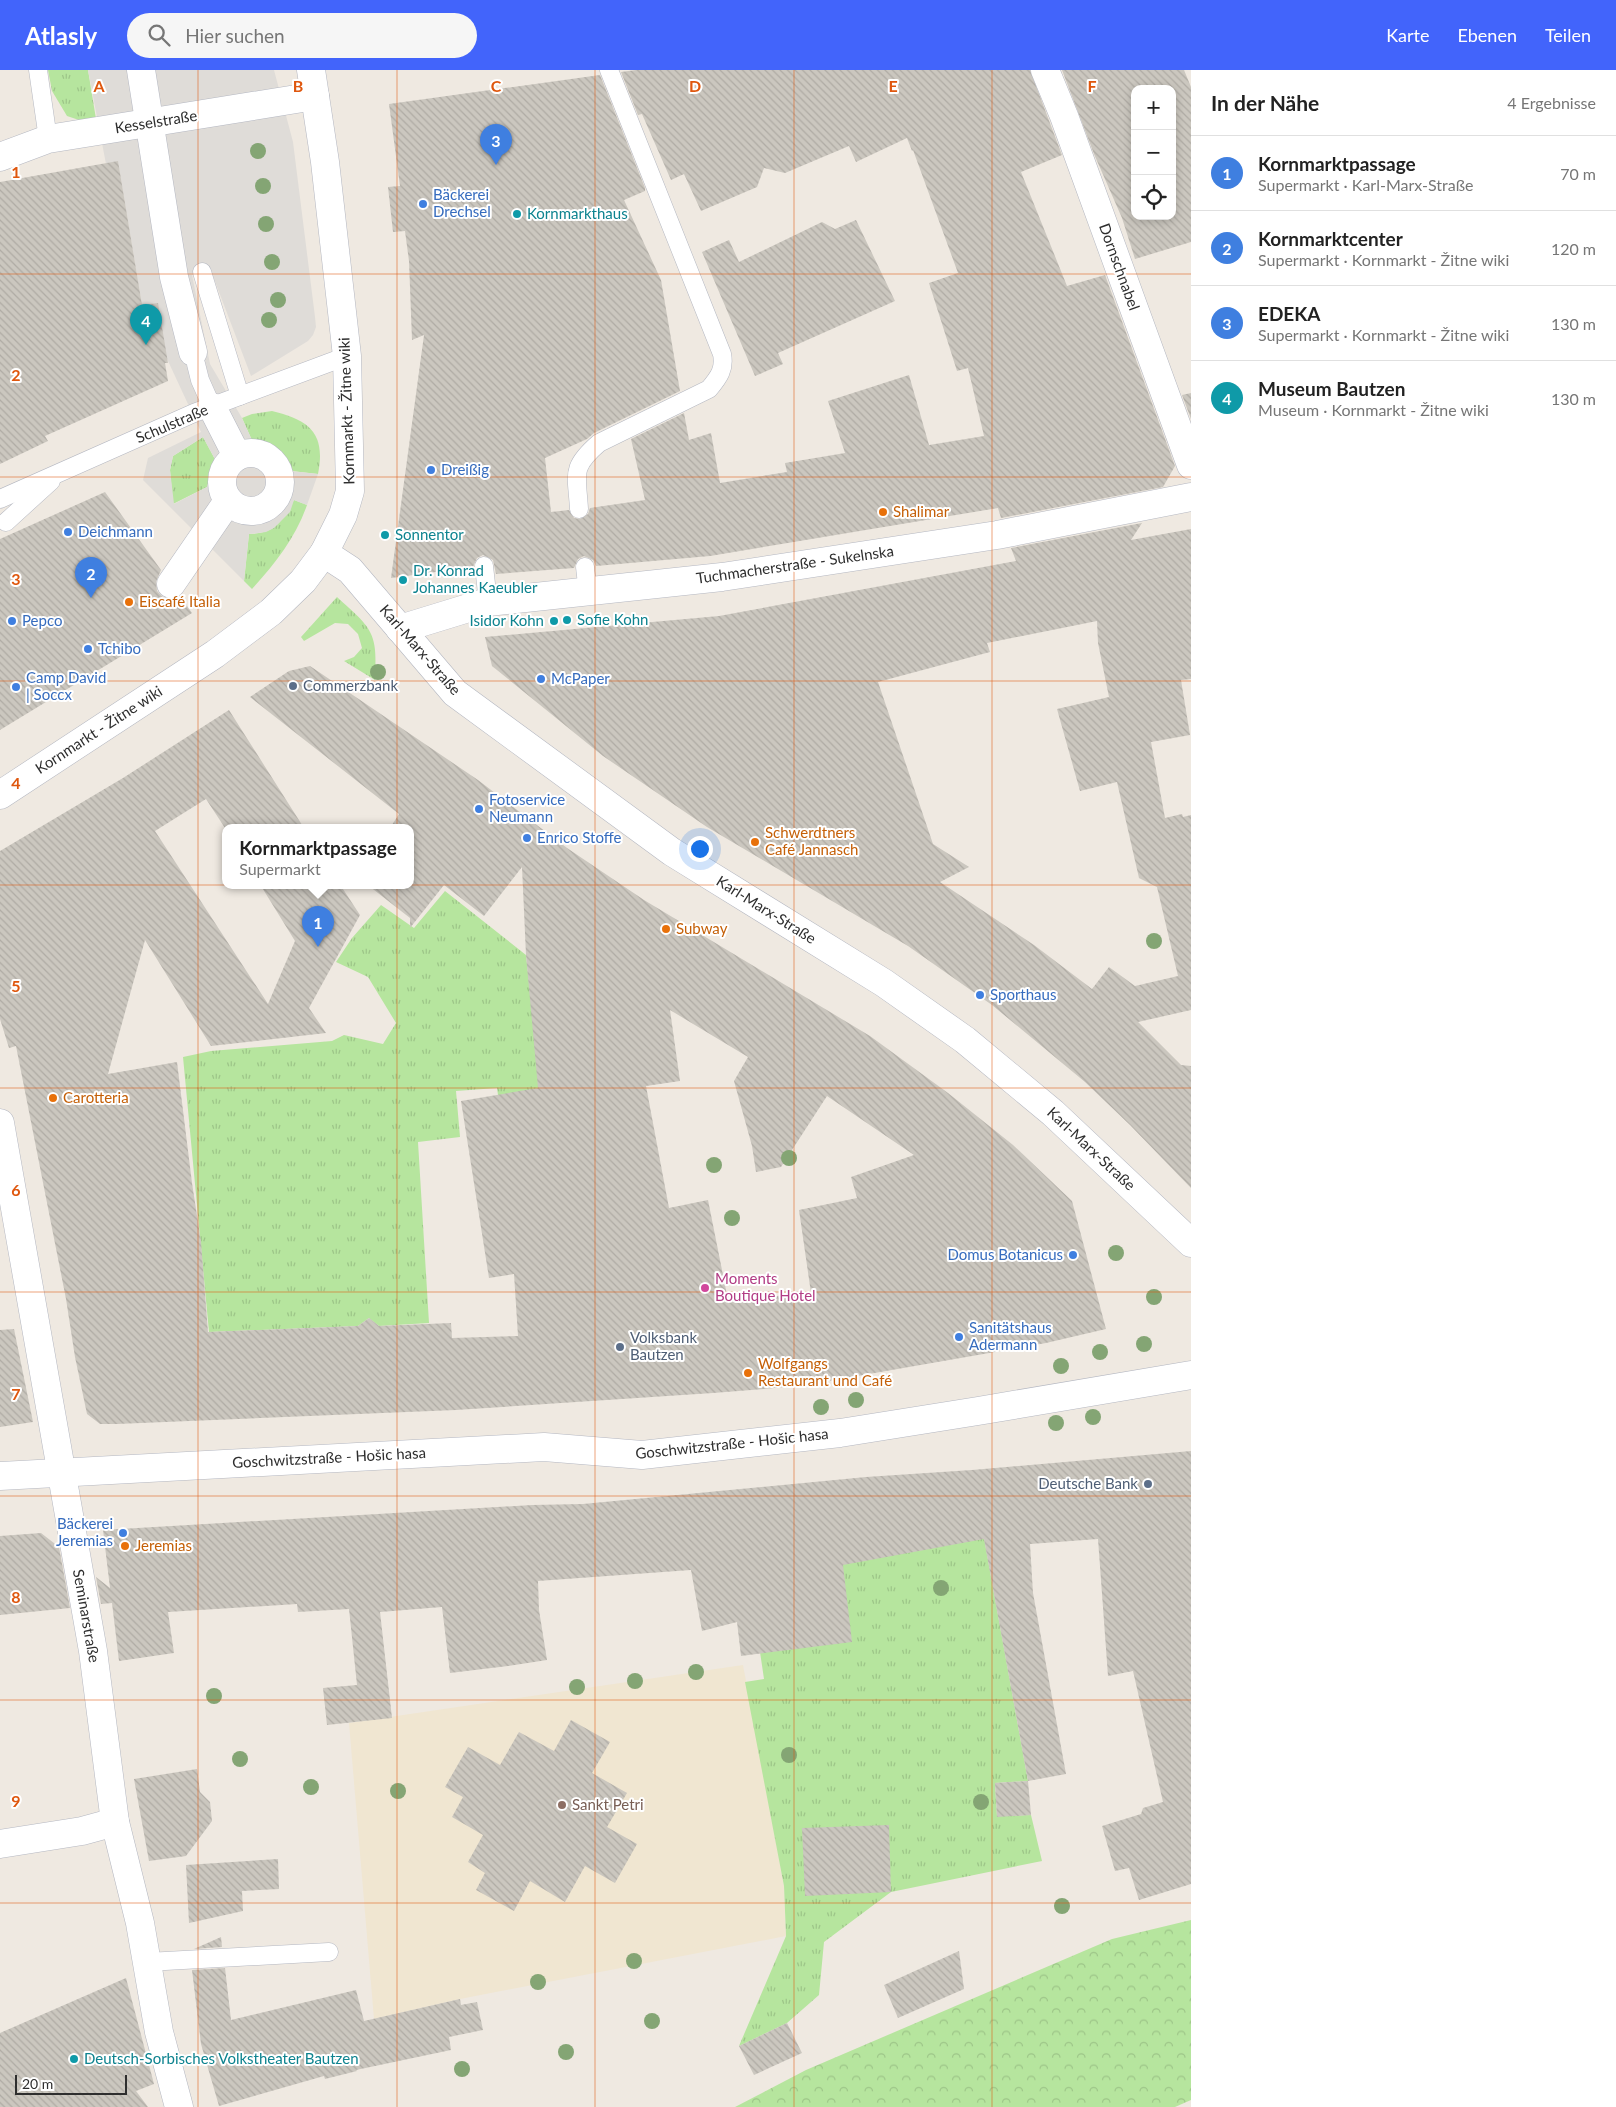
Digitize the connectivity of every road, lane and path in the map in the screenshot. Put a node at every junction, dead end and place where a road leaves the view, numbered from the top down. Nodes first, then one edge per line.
1 (38, 70) edge
2 (141, 70) edge
3 (609, 70) edge
4 (1045, 70) edge
5 (313, 83) edge
6 (149, 123) junction
7 (48, 140) junction
8 (0, 157) edge
9 (202, 272) dead end
10 (347, 356) junction
11 (195, 358) joint
12 (240, 396) junction
13 (212, 406) junction
14 (237, 456) junction
15 (1191, 465) edge
16 (62, 471) junction
17 (1191, 497) edge
18 (0, 499) edge
19 (228, 501) junction
20 (579, 509) dead end
21 (6, 522) dead end
22 (324, 553) junction
23 (484, 566) dead end
24 (171, 584) dead end
25 (488, 602) junction
26 (400, 629) junction
27 (0, 795) edge
28 (0, 1123) edge
29 (1191, 1243) edge
30 (1191, 1375) edge
31 (61, 1472) junction
32 (0, 1476) edge
33 (115, 1822) junction
34 (0, 1844) edge
35 (329, 1952) dead end
36 (147, 1962) junction
37 (179, 2107) edge

1 - 7 lane
2 - 6 street
3 - 20 lane
4 - 15 street, Dornschnabel
5 - 6 street, Kesselstraße
5 - 10 street, Kornmarkt - Žitne wiki
6 - 7 street, Kesselstraße
6 - 11 street
7 - 8 street, Kesselstraße
9 - 12 lane
10 - 12 lane, Schulstraße
10 - 22 street, Kornmarkt - Žitne wiki
11 - 13 lane
12 - 13 lane, Schulstraße
13 - 14 street
13 - 16 lane, Schulstraße
14 - 19 street
14 - 19 street
16 - 18 lane, Schulstraße
16 - 21 lane
17 - 25 street, Tuchmacherstraße - Sukelnska
19 - 24 street
22 - 26 street, Karl-Marx-Straße
22 - 27 street, Kornmarkt - Žitne wiki
23 - 25 lane
25 - 26 street, Tuchmacherstraße - Sukelnska
26 - 29 street, Karl-Marx-Straße
28 - 31 street, Seminarstraße
30 - 31 street, Goschwitzstraße - Hošic hasa
31 - 32 street, Goschwitzstraße - Hošic hasa
31 - 33 street, Seminarstraße
33 - 34 street
33 - 36 street, Seminarstraße
35 - 36 lane
36 - 37 street, Seminarstraße

